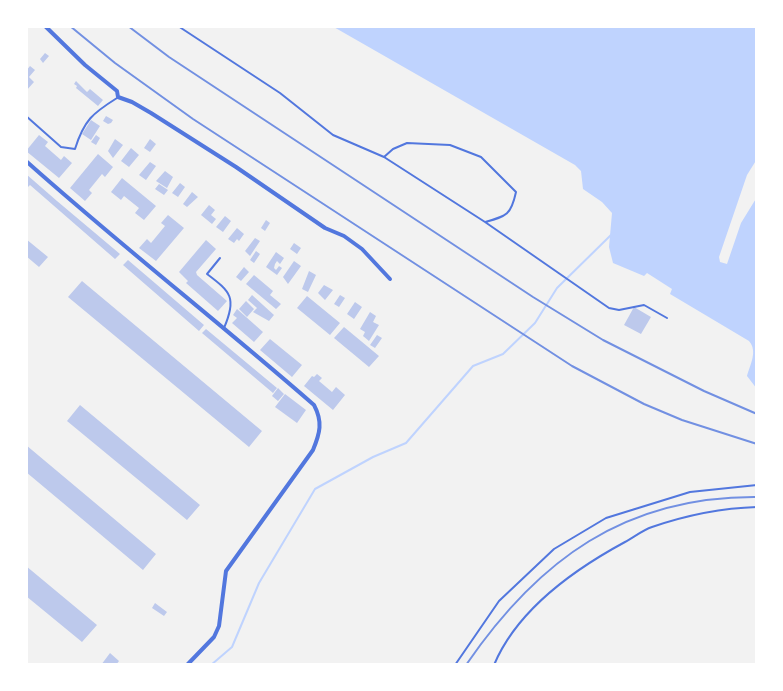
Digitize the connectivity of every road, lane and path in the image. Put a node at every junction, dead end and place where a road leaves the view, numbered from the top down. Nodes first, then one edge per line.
1 (45, 26) edge
2 (178, 26) edge
3 (118, 97) junction
4 (26, 116) edge
5 (384, 157) junction
6 (26, 161) edge
7 (485, 222) junction
8 (220, 258) dead end
9 (390, 279) dead end
10 (667, 318) dead end
11 (224, 328) junction
12 (757, 485) edge
13 (757, 507) edge
14 (188, 665) edge
15 (455, 665) edge
16 (494, 665) edge

1 - 3 street
2 - 5 lane
3 - 4 lane
3 - 9 street
5 - 7 lane
5 - 7 lane
6 - 11 street
7 - 10 lane
8 - 11 lane
11 - 14 street
12 - 15 lane
13 - 16 lane

